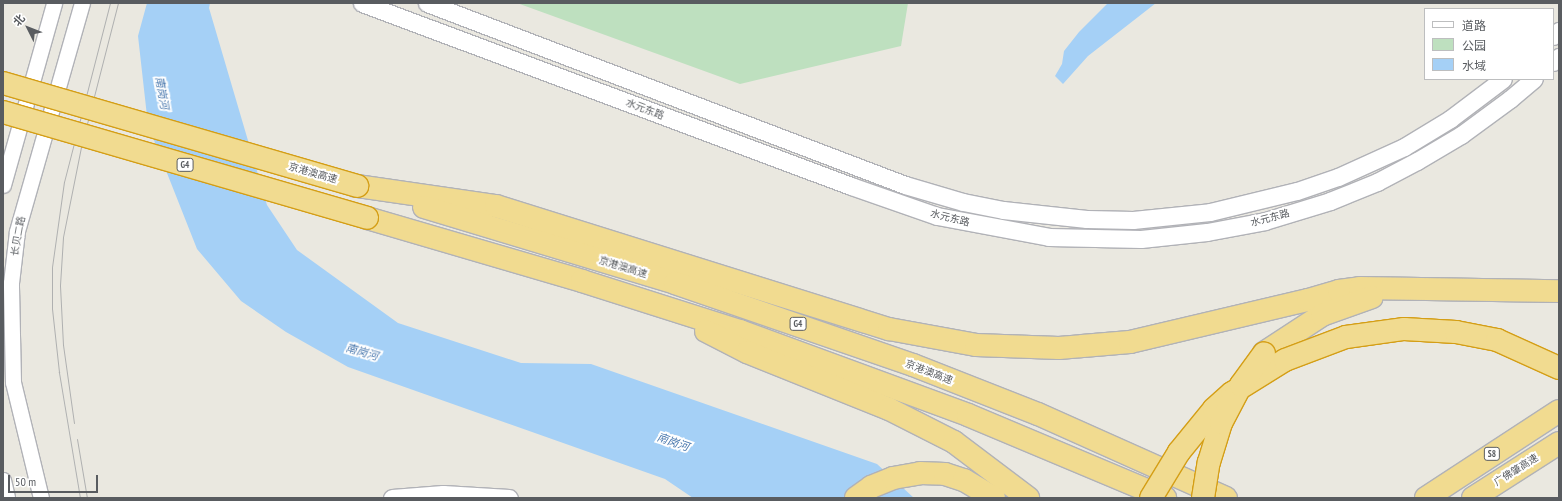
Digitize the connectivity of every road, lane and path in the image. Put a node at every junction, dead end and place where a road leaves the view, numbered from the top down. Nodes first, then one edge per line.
1 (54, 3) edge
2 (82, 3) edge
3 (362, 3) edge
4 (427, 3) edge
5 (1502, 80) edge
6 (1533, 80) edge
7 (3, 83) edge
8 (3, 112) edge
9 (3, 185) edge
10 (357, 186) junction
11 (1422, 288) junction
12 (1559, 291) edge
13 (650, 302) junction
14 (1559, 368) edge
15 (1559, 411) edge
16 (1559, 443) edge
17 (3, 480) edge
18 (7, 498) edge
19 (42, 498) edge
20 (392, 498) edge
21 (509, 498) edge
22 (856, 498) edge
23 (994, 498) edge
24 (1028, 498) edge
25 (1151, 498) edge
26 (1165, 498) edge
27 (1203, 498) edge
28 (1226, 498) edge
29 (1426, 498) edge
30 (1473, 498) edge

1 - 9 street
2 - 19 street, 长贝二路
3 - 6 main road, 水元东路
4 - 5 main road, 水元东路
7 - 10 highway, 京港澳高速 / G4, bridge
8 - 13 highway, G4, bridge
10 - 11 highway
10 - 28 highway, 京港澳高速 / G4
11 - 12 highway
11 - 27 highway, bridge
13 - 24 highway
13 - 26 highway, G4
14 - 25 highway, bridge
15 - 29 highway, S8
16 - 30 highway, 广佛肇高速 / S8
17 - 18 street
20 - 21 main road
22 - 23 highway

